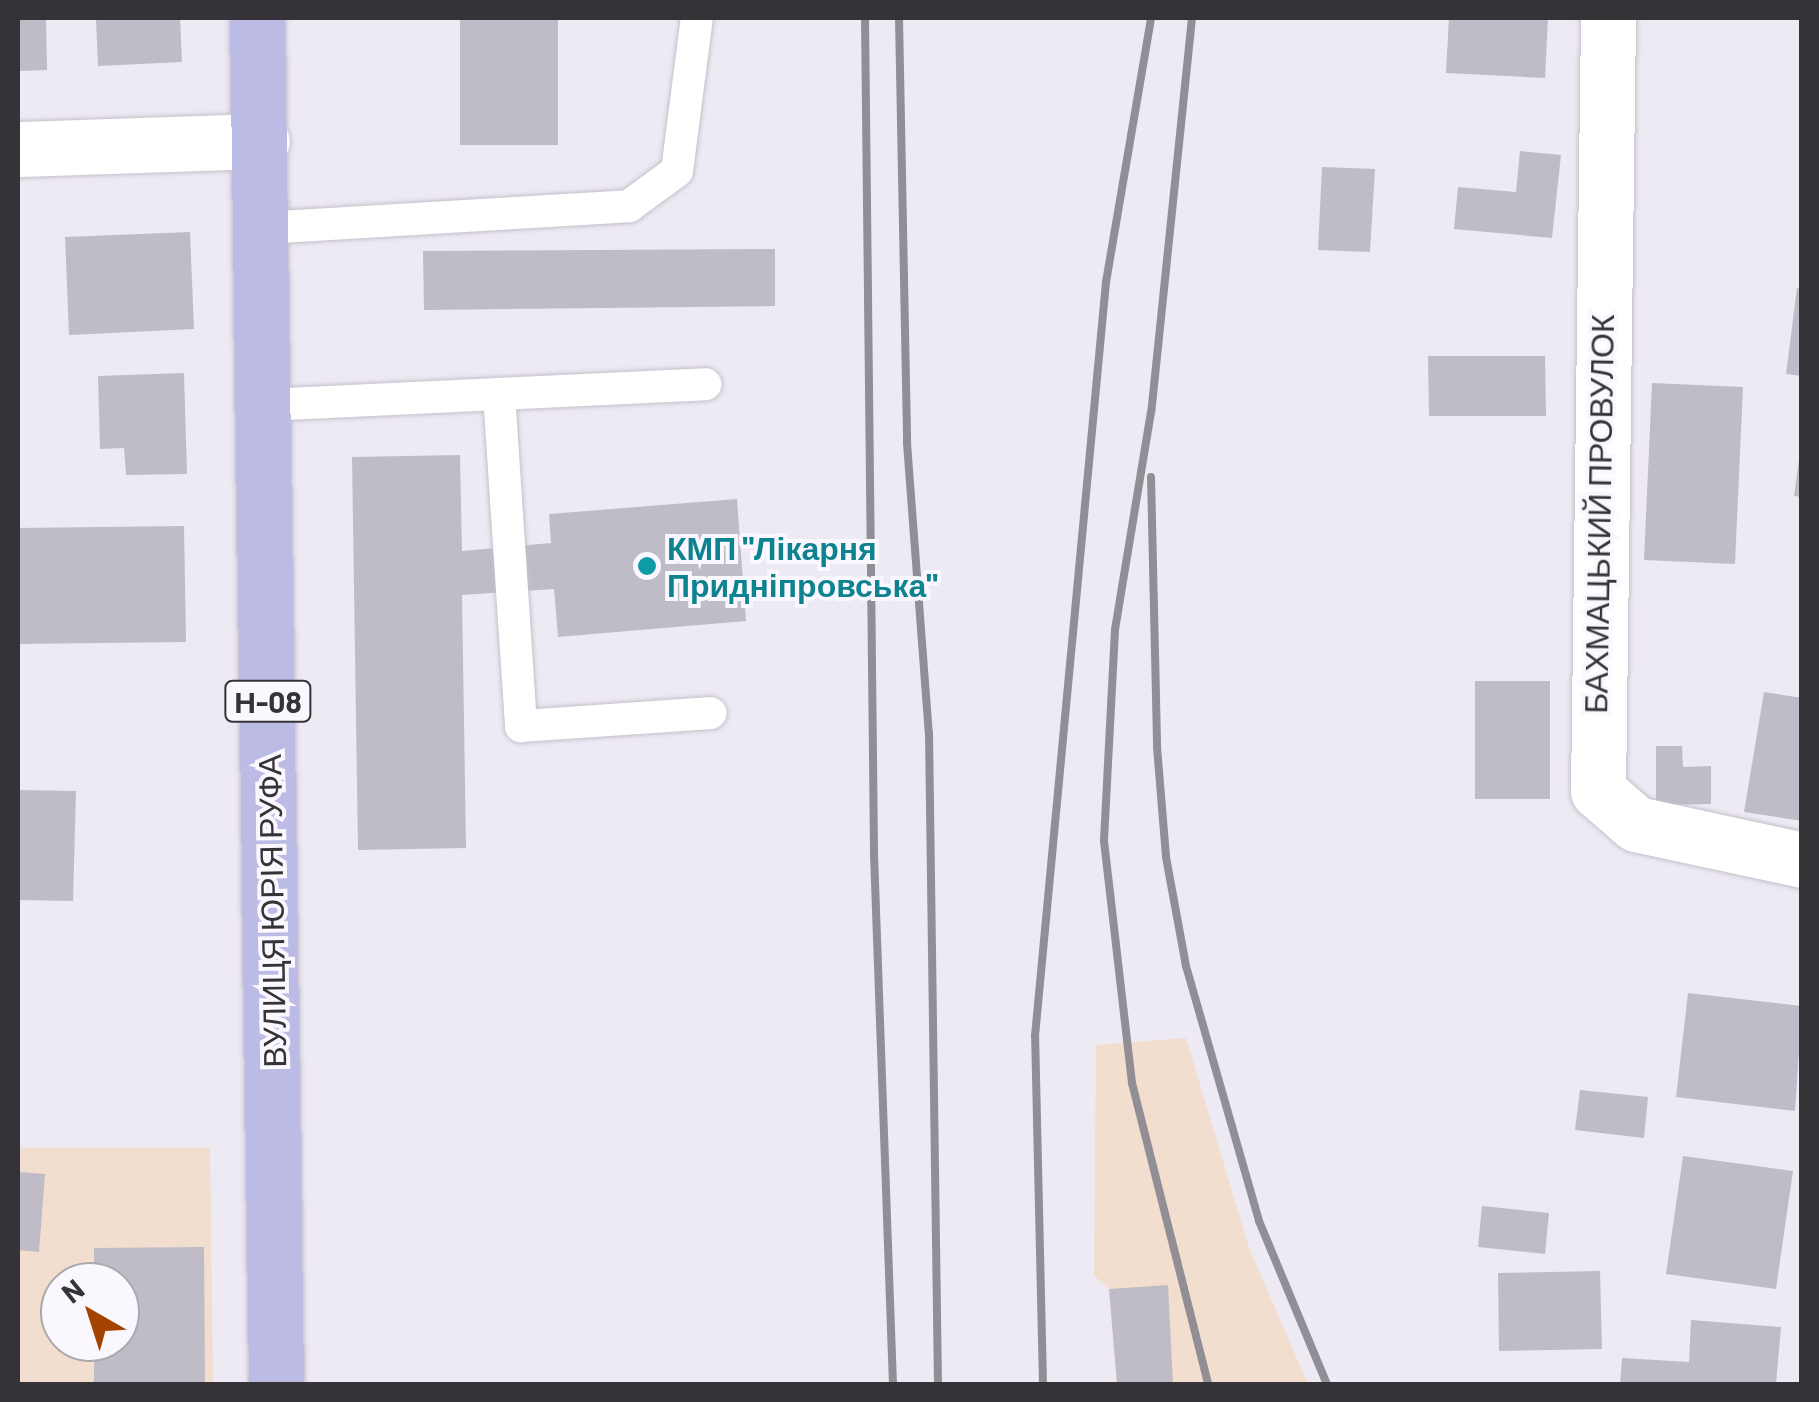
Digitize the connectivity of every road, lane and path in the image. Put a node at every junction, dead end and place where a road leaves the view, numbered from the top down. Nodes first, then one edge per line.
1 (257, 18) edge
2 (697, 18) edge
3 (1608, 18) edge
4 (262, 141) junction
5 (18, 149) edge
6 (262, 228) junction
7 (705, 384) dead end
8 (499, 394) junction
9 (264, 405) junction
10 (711, 713) dead end
11 (1802, 860) edge
12 (276, 1384) edge

1 - 4 main road, ВУЛИЦЯ ЮРІЯ РУФА / Н-08
2 - 6 lane
3 - 11 street, БАХМАЦЬКИЙ ПРОВУЛОК
4 - 5 street
4 - 6 main road, ВУЛИЦЯ ЮРІЯ РУФА / Н-08
6 - 9 main road, ВУЛИЦЯ ЮРІЯ РУФА / Н-08
7 - 8 lane
8 - 9 lane
8 - 10 lane
9 - 12 main road, ВУЛИЦЯ ЮРІЯ РУФА / Н-08

